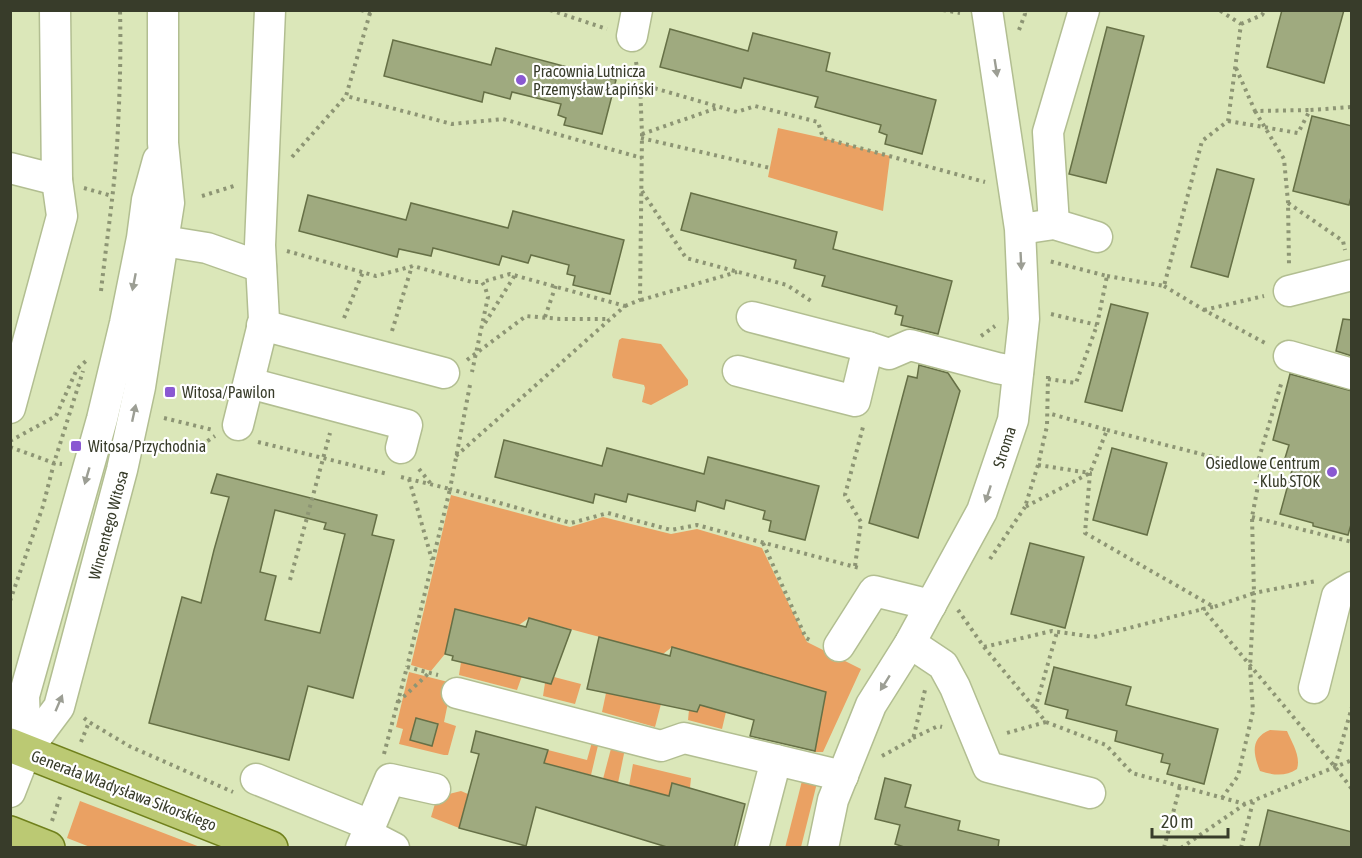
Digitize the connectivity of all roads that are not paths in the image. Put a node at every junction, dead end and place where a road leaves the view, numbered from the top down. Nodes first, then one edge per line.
1 (55, 10) edge
2 (163, 10) edge
3 (270, 10) edge
4 (987, 10) edge
5 (1084, 10) edge
6 (10, 168) edge
7 (57, 180) junction
8 (1054, 224) junction
9 (1020, 229) junction
10 (1097, 237) dead end
11 (153, 239) junction
12 (261, 267) junction
13 (1350, 275) edge
14 (1290, 291) road end
15 (752, 317) dead end
16 (262, 325) junction
17 (868, 347) junction
18 (1289, 356) road end
19 (1008, 370) junction
20 (738, 371) dead end
21 (444, 373) road end
22 (1352, 374) edge
23 (249, 383) junction
24 (10, 408) edge
25 (247, 433) road end
26 (401, 448) dead end
27 (1338, 584) edge
28 (930, 605) junction
29 (827, 644) road end
30 (910, 644) junction
31 (1314, 688) dead end
32 (457, 693) dead end
33 (18, 748) edge
34 (776, 760) junction
35 (843, 776) junction
36 (246, 786) road end
37 (435, 789) dead end
38 (10, 792) edge
39 (1090, 793) dead end
40 (10, 833) edge
41 (366, 836) edge
42 (48, 848) edge
43 (271, 848) edge
44 (394, 848) edge
45 (753, 848) edge
46 (823, 848) edge

1 - 7 street
2 - 11 street, Wincentego Witosa
3 - 12 street
4 -> 9 street, Stroma
5 - 8 street
6 - 7 street
7 - 24 street
8 - 9 street
8 - 10 street
9 -> 19 street, Stroma
11 - 12 street
11 - 33 street, Wincentego Witosa
12 - 16 street
13 - 14 street
15 - 17 street
16 - 21 street
16 - 23 street
17 - 19 street
17 - 20 street
18 - 22 street
19 -> 28 street, Stroma
23 - 25 street
23 - 26 street
27 - 31 street
28 - 29 street
28 - 30 street, Stroma
30 -> 35 street, Stroma
30 - 39 street
32 - 34 street
33 - 38 street, Wincentego Witosa
33 - 43 main road, Generała Władysława Sikorskiego
34 - 35 street
34 - 45 street
35 - 46 street, Stroma
36 - 41 street
37 - 41 street
40 - 42 main road
41 - 44 street

